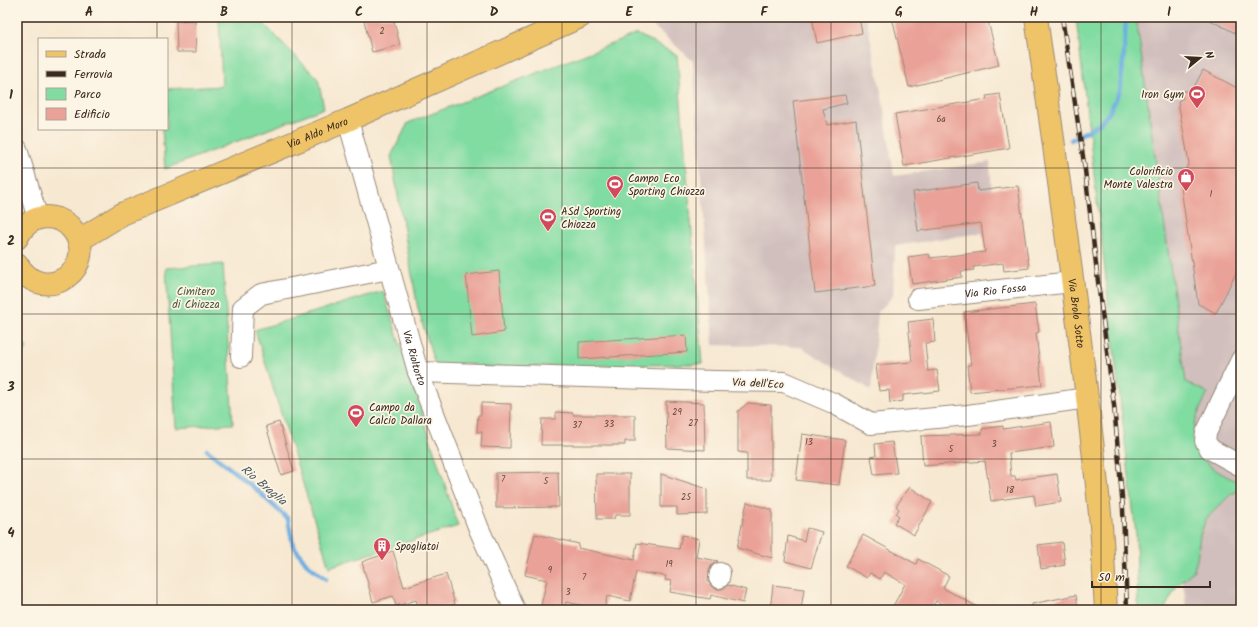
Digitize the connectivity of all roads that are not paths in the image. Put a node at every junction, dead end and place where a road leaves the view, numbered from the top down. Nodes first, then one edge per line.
1 (580, 17) edge
2 (1036, 17) edge
3 (560, 22) edge
4 (348, 120) junction
5 (17, 149) edge
6 (38, 219) junction
7 (17, 238) edge
8 (78, 238) junction
9 (17, 264) edge
10 (389, 269) junction
11 (1072, 282) junction
12 (918, 299) dead end
13 (241, 358) dead end
14 (1241, 360) edge
15 (418, 372) junction
16 (1087, 398) junction
17 (1241, 466) edge
18 (515, 610) edge
19 (1106, 610) edge

1 - 3 main road, Via Aldo Moro
2 - 11 main road, Via Brolo Sotto
3 - 4 main road, Via Aldo Moro
4 - 8 main road, Via Aldo Moro
4 - 10 street, Via Rioltorto
5 - 6 street
6 - 7 main road
6 - 8 main road
8 - 9 main road
10 - 13 street
10 - 15 street, Via Rioltorto
11 - 12 street, Via Rio Fossa
11 - 16 main road, Via Brolo Sotto
14 - 17 street
15 - 16 street, Via dell'Eco
15 - 18 street, Via Rioltorto
16 - 19 main road, Via Brolo Sotto

